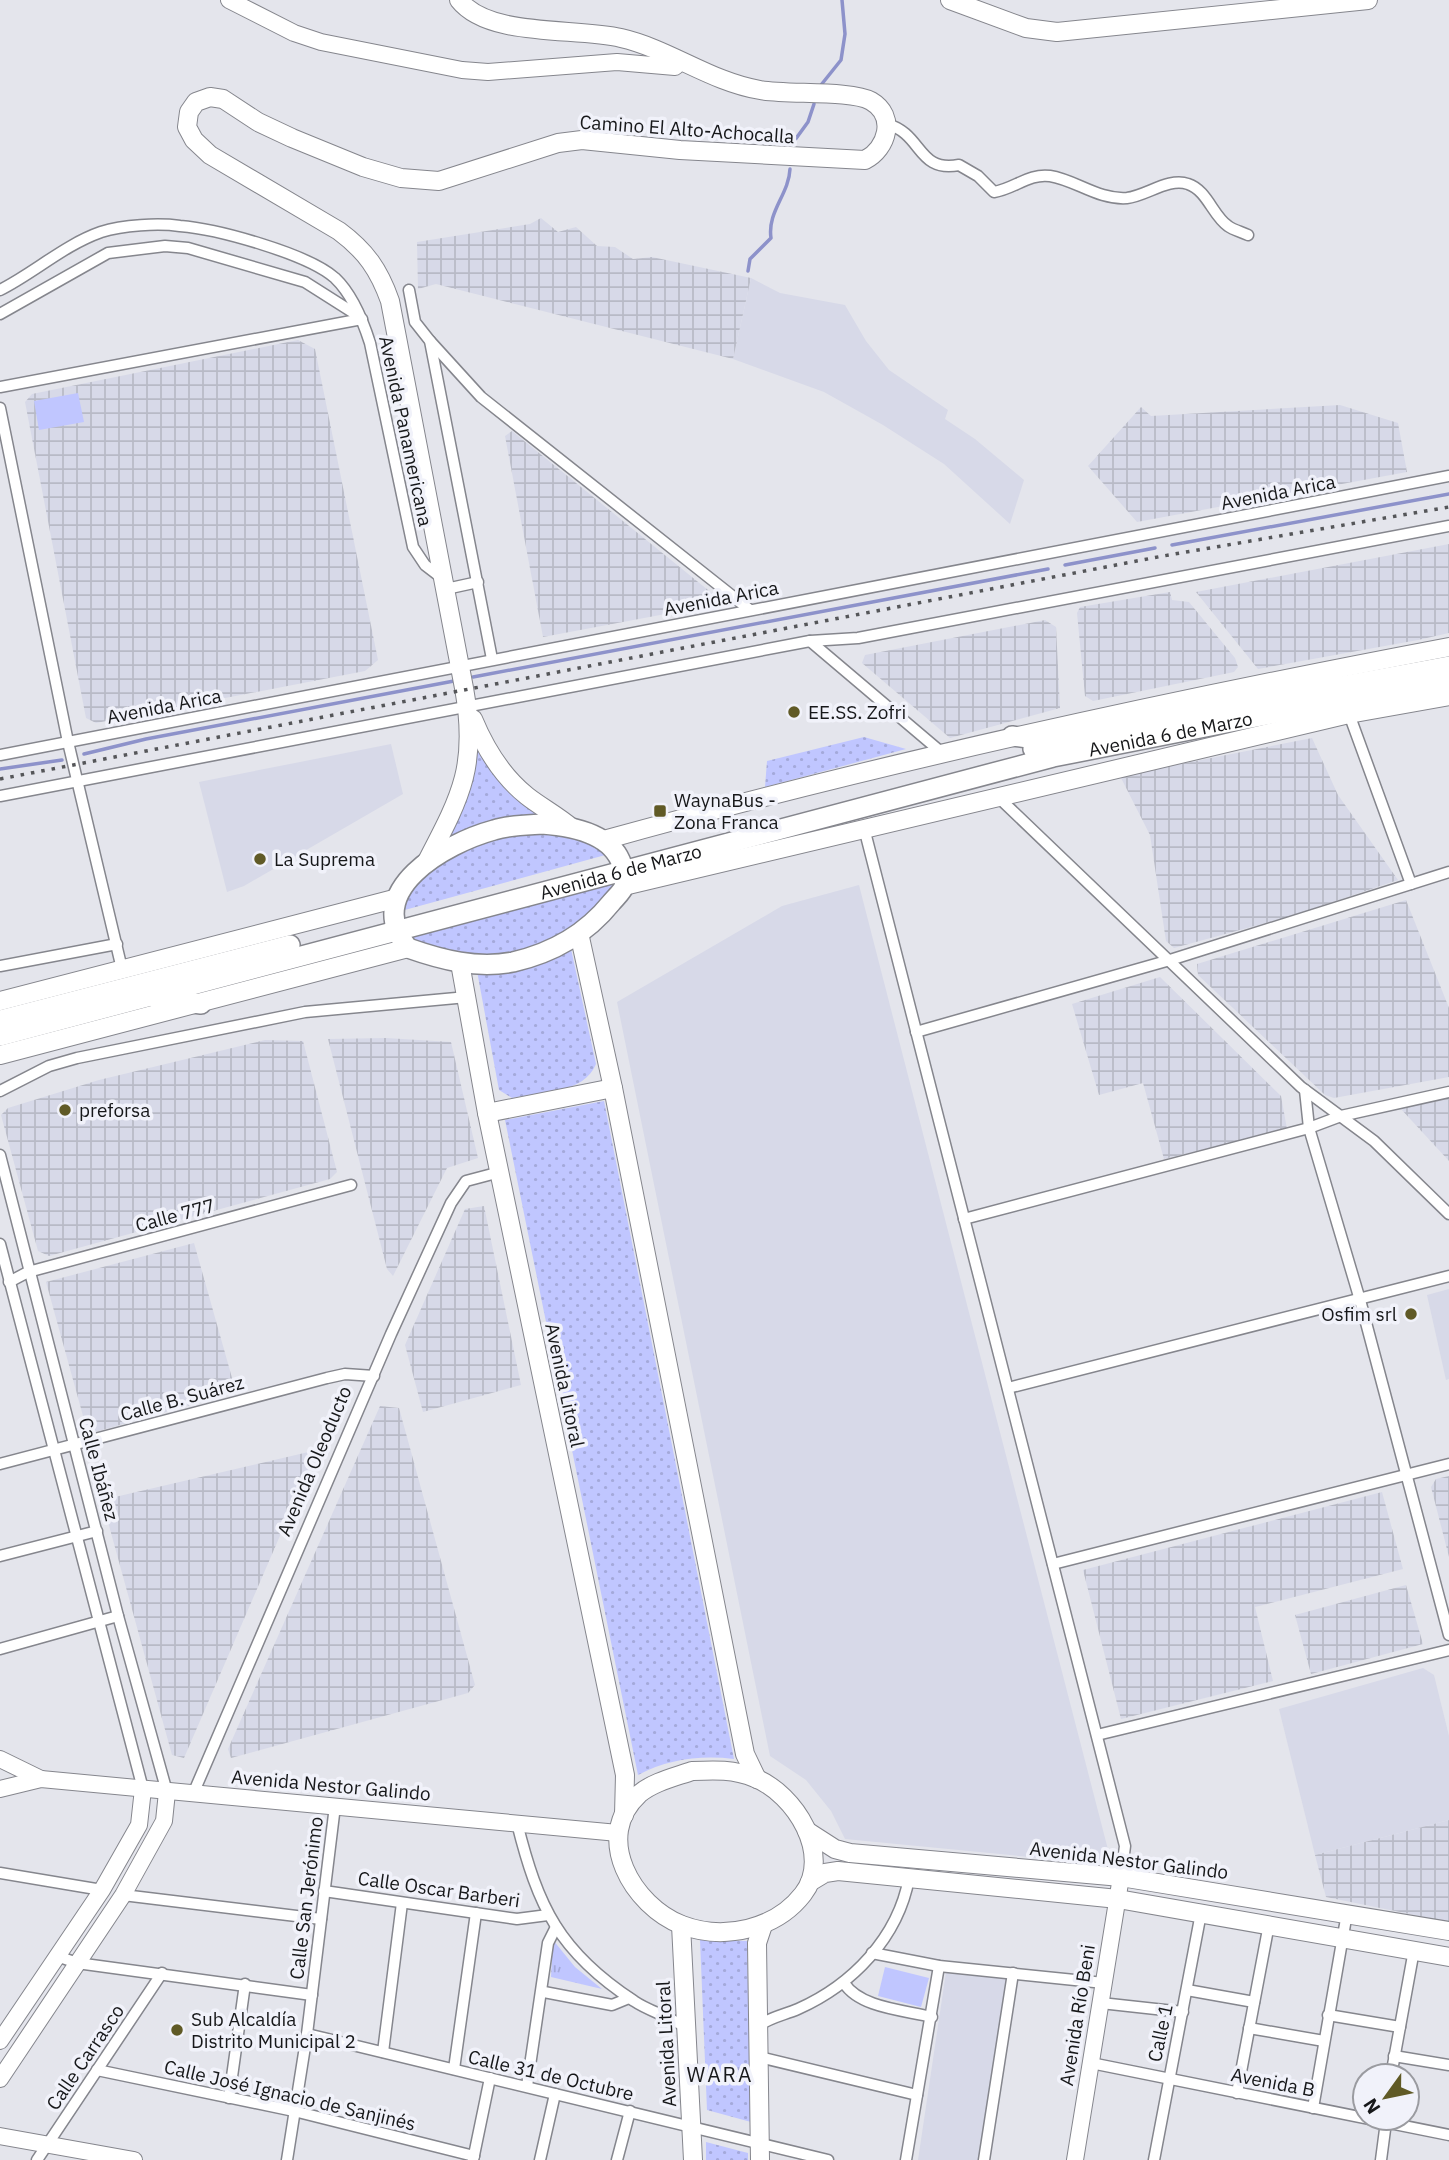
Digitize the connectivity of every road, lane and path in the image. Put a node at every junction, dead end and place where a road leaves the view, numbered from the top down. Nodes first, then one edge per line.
1 (229, 0) edge
2 (459, 0) edge
3 (950, 0) edge
4 (1366, 0) edge
5 (680, 62) junction
6 (887, 124) junction
7 (1248, 234) dead end
8 (0, 290) edge
9 (409, 290) dead end
10 (0, 314) edge
11 (362, 319) junction
12 (430, 341) junction
13 (0, 387) edge
14 (0, 408) edge
15 (1449, 476) edge
16 (1449, 526) edge
17 (478, 582) junction
18 (446, 584) junction
19 (750, 610) junction
20 (810, 641) junction
21 (1449, 648) edge
22 (492, 659) junction
23 (460, 666) junction
24 (1449, 666) edge
25 (1449, 680) edge
26 (1449, 696) edge
27 (468, 706) junction
28 (1349, 714) junction
29 (1012, 736) junction
30 (68, 742) junction
31 (1059, 742) junction
32 (942, 752) junction
33 (0, 755) edge
34 (79, 780) junction
35 (0, 796) edge
36 (997, 796) junction
37 (572, 828) junction
38 (864, 828) junction
39 (604, 840) junction
40 (426, 863) junction
41 (1449, 872) edge
42 (623, 873) junction
43 (1411, 884) junction
44 (394, 899) junction
45 (395, 925) junction
46 (579, 933) junction
47 (117, 944) junction
48 (408, 948) junction
49 (1170, 960) junction
50 (460, 963) junction
51 (0, 966) edge
52 (122, 969) junction
53 (148, 997) junction
54 (467, 997) junction
55 (0, 1001) edge
56 (201, 1004) junction
57 (0, 1020) edge
58 (916, 1032) junction
59 (0, 1035) edge
60 (0, 1055) edge
61 (613, 1088) junction
62 (1305, 1090) junction
63 (0, 1091) edge
64 (1449, 1092) edge
65 (487, 1113) junction
66 (1341, 1116) junction
67 (1309, 1128) junction
68 (0, 1155) edge
69 (500, 1172) junction
70 (351, 1185) dead end
71 (1449, 1214) edge
72 (964, 1219) junction
73 (0, 1244) edge
74 (28, 1272) junction
75 (1449, 1276) edge
76 (9, 1282) junction
77 (1360, 1300) junction
78 (374, 1376) junction
79 (1008, 1388) junction
80 (74, 1445) junction
81 (54, 1450) junction
82 (0, 1464) edge
83 (1449, 1464) edge
84 (1406, 1474) junction
85 (97, 1531) junction
86 (77, 1537) junction
87 (0, 1556) edge
88 (1053, 1564) junction
89 (118, 1616) junction
90 (99, 1622) junction
91 (1449, 1635) edge
92 (0, 1649) edge
93 (1449, 1650) edge
94 (1097, 1735) junction
95 (0, 1759) edge
96 (41, 1779) junction
97 (757, 1779) junction
98 (0, 1789) edge
99 (143, 1789) junction
100 (167, 1791) junction
101 (193, 1794) junction
102 (335, 1806) junction
103 (624, 1815) junction
104 (517, 1823) junction
105 (807, 1831) junction
106 (618, 1833) junction
107 (4, 1874) edge
108 (1121, 1877) junction
109 (909, 1878) junction
110 (810, 1882) junction
111 (0, 1885) edge
112 (102, 1890) junction
113 (324, 1891) junction
114 (123, 1895) junction
115 (1118, 1899) junction
116 (402, 1903) junction
117 (476, 1913) junction
118 (1201, 1913) junction
119 (1347, 1913) junction
120 (548, 1915) junction
121 (321, 1919) junction
122 (1269, 1924) junction
123 (681, 1925) junction
124 (763, 1925) junction
125 (556, 1927) junction
126 (1449, 1931) edge
127 (1342, 1937) junction
128 (1414, 1950) junction
129 (872, 1953) junction
130 (57, 1956) junction
131 (1449, 1957) edge
132 (77, 1963) junction
133 (939, 1966) junction
134 (162, 1973) junction
135 (1013, 1973) junction
136 (844, 1983) junction
137 (1104, 1983) junction
138 (245, 1984) junction
139 (1187, 1990) junction
140 (544, 1992) junction
141 (312, 1994) junction
142 (629, 1998) junction
143 (1101, 2003) junction
144 (1254, 2003) junction
145 (1183, 2012) junction
146 (1328, 2015) junction
147 (932, 2017) junction
148 (758, 2026) junction
149 (1400, 2027) junction
150 (686, 2028) junction
151 (1250, 2028) junction
152 (307, 2034) junction
153 (0, 2041) edge
154 (1324, 2042) junction
155 (383, 2052) junction
156 (1394, 2056) junction
157 (760, 2057) junction
158 (1393, 2062) edge
159 (1091, 2063) junction
160 (1449, 2065) edge
161 (454, 2069) junction
162 (97, 2070) junction
163 (491, 2078) junction
164 (0, 2079) edge
165 (1168, 2079) junction
166 (527, 2086) junction
167 (1237, 2093) junction
168 (555, 2094) junction
169 (917, 2095) junction
170 (229, 2098) junction
171 (1312, 2108) junction
172 (294, 2111) junction
173 (630, 2111) junction
174 (1351, 2115) edge
175 (691, 2127) junction
176 (1421, 2129) edge
177 (1383, 2132) edge
178 (1449, 2135) edge
179 (0, 2136) edge
180 (48, 2144) junction
181 (760, 2151) edge
182 (473, 2158) edge
183 (37, 2160) edge
184 (134, 2160) edge
185 (287, 2160) edge
186 (540, 2160) edge
187 (617, 2160) edge
188 (693, 2160) edge
189 (828, 2160) edge
190 (906, 2160) edge
191 (984, 2160) edge
192 (1075, 2160) edge
193 (1154, 2160) edge
194 (1381, 2160) edge

1 - 5 street
2 - 5 main road
3 - 4 main road
5 - 6 main road
6 - 7 street
6 - 18 main road, Camino El Alto-Achocalla
8 - 11 street, Avenida Panamericana
9 - 12 street
10 - 11 street, Avenida Panamericana
11 - 13 street
11 - 18 street, Avenida Panamericana
12 - 17 street
12 - 19 street
14 - 30 street
15 - 19 street, Avenida Arica
16 - 20 street
17 - 18 street
17 - 22 street
18 - 23 main road, Camino El Alto-Achocalla
19 - 22 street, Avenida Arica
20 - 27 street
20 - 32 street
21 - 29 main road, Avenida 6 de Marzo
22 - 23 street, Avenida Arica
23 - 27 main road, Camino El Alto-Achocalla
23 - 30 street, Avenida Arica
24 - 31 highway, Avenida 6 de Marzo
25 - 42 highway, Avenida 6 de Marzo
26 - 28 main road, Avenida 6 de Marzo
27 - 34 street
27 - 37 main road, Camino El Alto-Achocalla
27 - 40 main road, Camino El Alto-Achocalla
28 - 36 main road, Avenida 6 de Marzo
28 - 43 street
29 - 31 highway
29 - 32 main road, Avenida 6 de Marzo
30 - 33 street, Avenida Arica
30 - 34 street
31 - 42 highway, Avenida 6 de Marzo
32 - 39 main road, Avenida 6 de Marzo
34 - 35 street
34 - 47 street
36 - 38 main road, Avenida 6 de Marzo
36 - 49 street
37 - 39 highway
37 - 40 highway
38 - 42 main road, Avenida 6 de Marzo
38 - 58 street
39 - 42 highway
40 - 44 highway
41 - 43 street
42 - 45 highway, Avenida 6 de Marzo
42 - 46 highway
43 - 49 street
44 - 45 highway
44 - 52 main road
45 - 48 highway
45 - 53 highway, Avenida 6 de Marzo
45 - 57 highway, Avenida 6 de Marzo
46 - 50 highway
46 - 61 main road
47 - 51 street
47 - 52 street
48 - 50 highway
48 - 56 main road
49 - 58 street
49 - 62 street
50 - 54 main road, Avenida Litoral
52 - 55 main road
53 - 56 highway
53 - 59 highway, Avenida 6 de Marzo
54 - 63 street
54 - 65 main road, Avenida Litoral
56 - 60 main road
58 - 72 street
61 - 65 main road
61 - 97 main road
62 - 66 street
62 - 67 street
64 - 66 street
65 - 69 main road, Avenida Litoral
66 - 67 street
66 - 71 street
67 - 72 street
67 - 77 street
68 - 74 street, Calle Ibáñez
69 - 78 street, Avenida Oleoducto
69 - 103 main road, Avenida Litoral
70 - 74 street, Calle 777
72 - 79 street
73 - 76 street, Calle Ibáñez
74 - 76 street, Calle 777
74 - 80 street, Calle Ibáñez
75 - 77 street
76 - 81 street, Calle Ibáñez
77 - 79 street
77 - 84 street
78 - 80 street, Calle B. Suárez
78 - 101 street, Avenida Oleoducto
79 - 88 street
80 - 81 street, Calle B. Suárez
80 - 85 street, Calle Ibáñez
81 - 82 street, Calle B. Suárez
81 - 86 street, Calle Ibáñez
83 - 84 street
84 - 88 street
84 - 91 street
85 - 86 street
85 - 89 street, Calle Ibáñez
86 - 87 street
86 - 90 street, Calle Ibáñez
88 - 94 street
89 - 90 street
89 - 100 street, Calle Ibáñez
90 - 92 street
90 - 99 street, Calle Ibáñez
93 - 94 street
94 - 108 street
95 - 96 street, Avenida Nestor Galindo
96 - 98 street, Avenida Nestor Galindo
96 - 99 street, Avenida Nestor Galindo
97 - 103 main road
97 - 105 main road
99 - 100 street, Avenida Nestor Galindo
99 - 112 street
100 - 101 street, Avenida Nestor Galindo
100 - 114 street
101 - 102 street, Avenida Nestor Galindo
102 - 104 street, Avenida Nestor Galindo
102 - 113 street, Calle San Jerónimo
103 - 106 main road
104 - 106 street, Avenida Nestor Galindo
104 - 120 street
105 - 108 main road, Avenida Nestor Galindo
105 - 110 main road
106 - 123 main road
107 - 111 street
107 - 112 street
108 - 115 street, Avenida Río Beni
108 - 119 main road, Avenida Nestor Galindo
109 - 110 main road, Avenida Nestor Galindo
109 - 115 main road, Avenida Nestor Galindo
109 - 129 street
110 - 124 main road
112 - 130 street
113 - 116 street, Calle Oscar Barberi
113 - 121 street, Calle San Jerónimo
114 - 121 street
114 - 132 street
115 - 118 main road, Avenida Nestor Galindo
115 - 137 street, Avenida Río Beni
116 - 117 street, Calle Oscar Barberi
116 - 155 street
117 - 120 street, Calle Oscar Barberi
117 - 161 street
118 - 122 main road, Avenida Nestor Galindo
118 - 139 street, Calle 1
119 - 126 main road, Avenida Nestor Galindo
119 - 127 street
120 - 125 street
121 - 141 street, Calle San Jerónimo
122 - 127 main road, Avenida Nestor Galindo
122 - 144 street
123 - 124 main road
123 - 150 main road, Avenida Litoral
124 - 148 main road
125 - 140 street
125 - 142 street
127 - 128 main road, Avenida Nestor Galindo
127 - 146 street
128 - 131 main road, Avenida Nestor Galindo
128 - 149 street
129 - 133 street
129 - 136 street
130 - 132 street
130 - 153 street
132 - 134 street
132 - 164 street
133 - 135 street
133 - 147 street
134 - 138 street
134 - 162 street, Calle Carrasco
135 - 137 street
135 - 191 street
136 - 147 street
136 - 148 street
137 - 143 street, Avenida Río Beni
138 - 141 street
138 - 170 street
139 - 144 street
139 - 145 street, Calle 1
140 - 142 street
140 - 166 street
141 - 152 street, Calle San Jerónimo
142 - 150 street
143 - 145 street
143 - 159 street, Avenida Río Beni
144 - 151 street
145 - 165 street, Calle 1
146 - 149 street
146 - 154 street
147 - 169 street
148 - 157 main road
149 - 156 street
150 - 175 main road, Avenida Litoral
151 - 154 street
151 - 167 street
152 - 155 street, Calle 31 de Octubre
152 - 172 street, Calle San Jerónimo
154 - 171 street
155 - 161 street, Calle 31 de Octubre
156 - 158 street
156 - 160 street
157 - 169 street
157 - 181 main road
159 - 165 street, Avenida B
159 - 192 street, Avenida Río Beni
161 - 163 street, Calle 31 de Octubre
162 - 170 street, Calle José Ignacio de Sanjinés
162 - 180 street, Calle Carrasco
163 - 166 street, Calle 31 de Octubre
163 - 182 street
165 - 167 street, Avenida B
165 - 193 street, Calle 1
166 - 168 street, Calle 31 de Octubre
167 - 171 street, Avenida B
168 - 173 street, Calle 31 de Octubre
168 - 186 street
169 - 190 street
170 - 172 street, Calle José Ignacio de Sanjinés
171 - 174 street, Avenida B
172 - 182 street, Calle José Ignacio de Sanjinés
172 - 185 street, Calle San Jerónimo
173 - 175 street, Calle 31 de Octubre
173 - 187 street
175 - 181 street, Calle 31 de Octubre
175 - 188 main road, Avenida Litoral
176 - 178 street, Avenida B
177 - 194 street
179 - 180 street
180 - 183 street, Calle Carrasco
180 - 184 street
181 - 189 street, Calle 31 de Octubre

